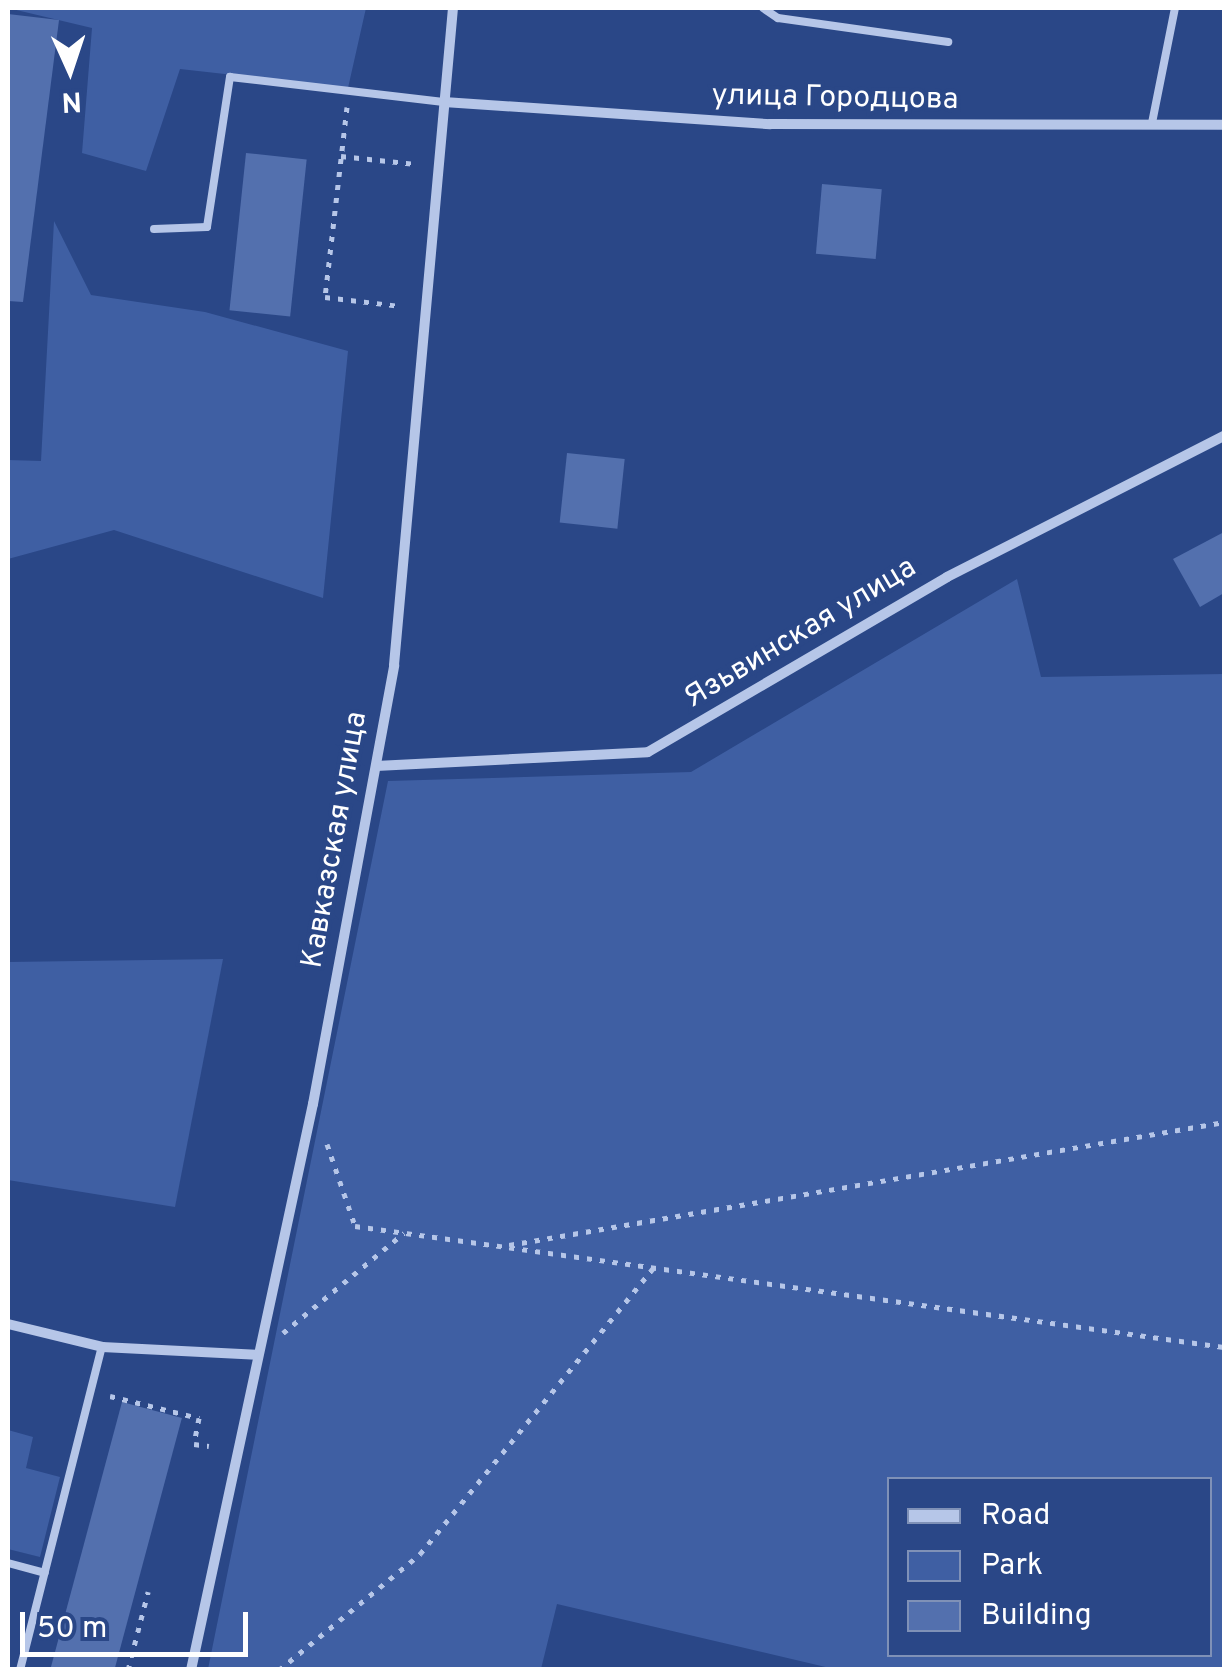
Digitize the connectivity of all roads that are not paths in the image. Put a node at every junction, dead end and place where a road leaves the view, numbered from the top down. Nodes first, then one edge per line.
1 (454, 8) edge
2 (763, 8) edge
3 (1175, 8) edge
4 (948, 42) dead end
5 (444, 102) junction
6 (1152, 123) junction
7 (1224, 125) edge
8 (154, 228) dead end
9 (1224, 436) edge
10 (376, 766) junction
11 (8, 1324) edge
12 (102, 1346) junction
13 (258, 1355) junction
14 (8, 1563) edge
15 (45, 1573) junction
16 (20, 1670) edge
17 (191, 1670) edge

1 - 5 street, Кавказская улица
2 - 4 lane
3 - 6 lane
5 - 6 street, улица Городцова
5 - 8 lane
5 - 10 street, Кавказская улица
6 - 7 street, улица Городцова
9 - 10 street, Язьвинская улица
10 - 13 street, Кавказская улица
11 - 12 street
12 - 13 street
12 - 15 lane
13 - 17 street, Кавказская улица
14 - 15 lane
15 - 16 lane

